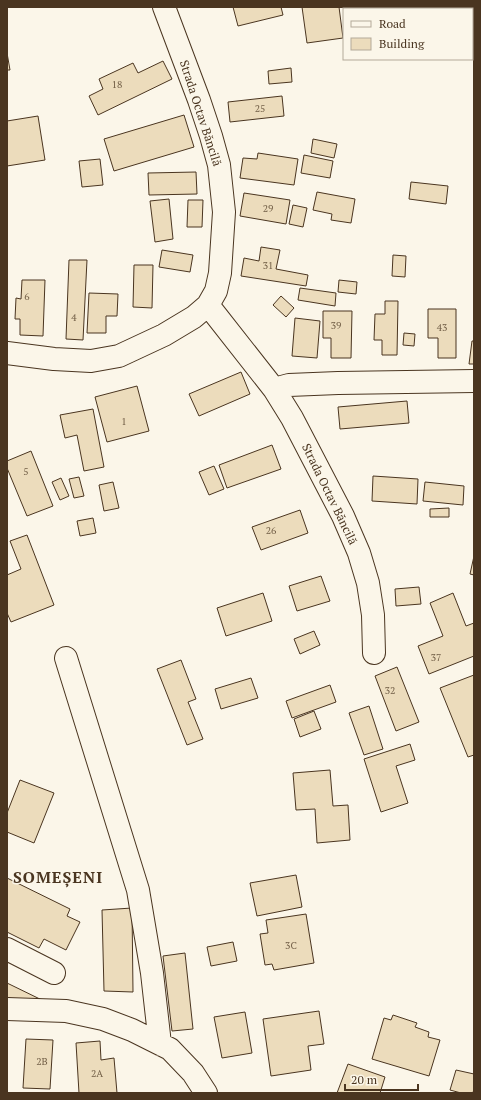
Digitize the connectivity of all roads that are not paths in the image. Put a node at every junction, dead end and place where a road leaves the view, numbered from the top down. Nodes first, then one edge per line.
1 (164, 7) edge
2 (208, 305) junction
3 (7, 353) edge
4 (474, 381) edge
5 (274, 389) junction
6 (374, 653) dead end
7 (66, 658) dead end
8 (7, 949) edge
9 (54, 974) dead end
10 (7, 1008) edge
11 (160, 1044) junction
12 (206, 1093) edge

1 - 2 street, Strada Octav Băncilă
2 - 3 street
2 - 5 street, Strada Octav Băncilă
4 - 5 street
5 - 6 street, Strada Octav Băncilă
7 - 11 street
8 - 9 street
10 - 11 street
11 - 12 street

